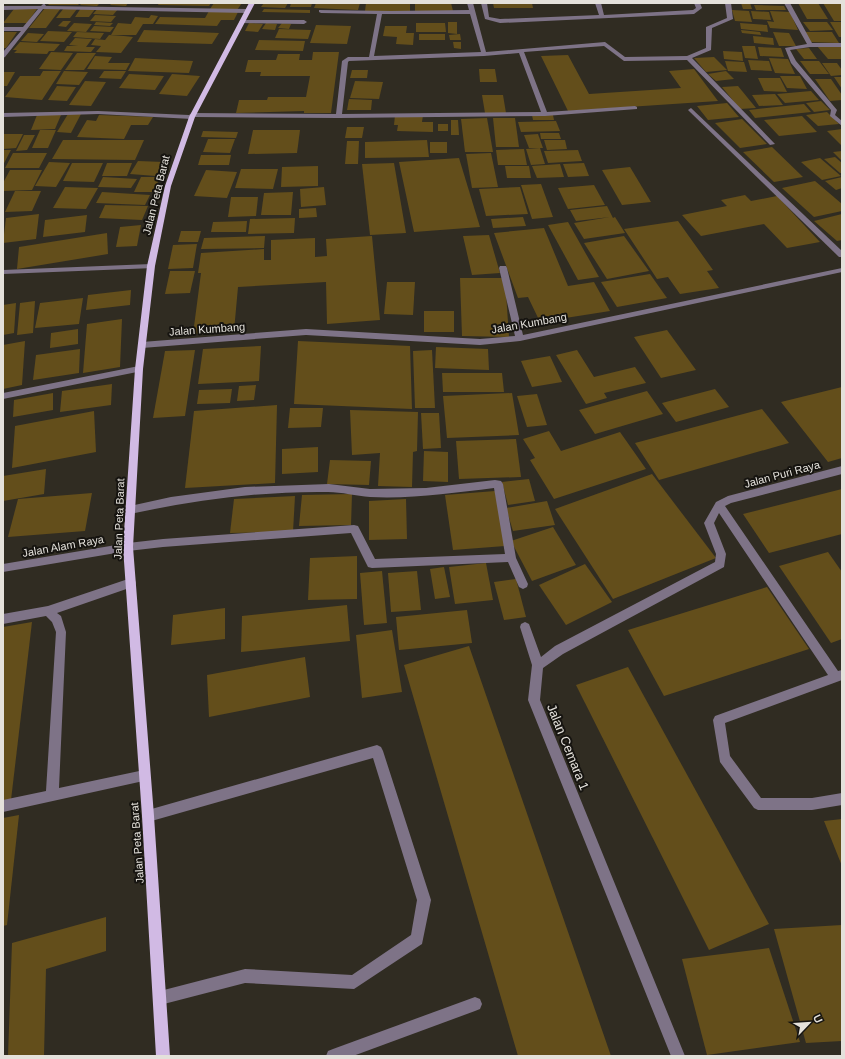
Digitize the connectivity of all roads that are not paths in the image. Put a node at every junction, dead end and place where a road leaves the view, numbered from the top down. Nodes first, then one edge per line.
1 (470, 3) edge
2 (484, 3) edge
3 (598, 3) edge
4 (697, 3) edge
5 (728, 3) edge
6 (786, 3) edge
7 (44, 5) edge
8 (249, 7) edge
9 (3, 8) edge
10 (321, 11) dead end
11 (472, 12) junction
12 (380, 13) junction
13 (602, 16) junction
14 (242, 22) junction
15 (304, 22) dead end
16 (24, 29) junction
17 (3, 30) edge
18 (810, 45) junction
19 (842, 45) edge
20 (521, 51) junction
21 (484, 54) junction
22 (3, 56) edge
23 (688, 58) junction
24 (371, 59) junction
25 (635, 108) dead end
26 (691, 110) dead end
27 (544, 114) junction
28 (3, 115) edge
29 (192, 116) junction
30 (339, 116) junction
31 (842, 124) edge
32 (772, 144) dead end
33 (842, 255) edge
34 (151, 266) junction
35 (503, 268) dead end
36 (842, 270) edge
37 (3, 272) edge
38 (520, 338) junction
39 (142, 345) junction
40 (139, 369) junction
41 (3, 396) edge
42 (842, 470) edge
43 (724, 503) junction
44 (130, 510) junction
45 (128, 547) junction
46 (511, 558) junction
47 (3, 568) edge
48 (131, 583) junction
49 (523, 584) dead end
50 (48, 611) junction
51 (3, 619) edge
52 (525, 627) dead end
53 (538, 665) junction
54 (839, 676) edge
55 (144, 776) junction
56 (52, 795) junction
57 (842, 798) edge
58 (3, 806) edge
59 (148, 816) junction
60 (160, 998) junction
61 (475, 1004) dead end
62 (163, 1056) edge
63 (333, 1056) edge
64 (678, 1056) edge

1 - 11 street
2 - 13 street
3 - 13 street
4 - 13 street
5 - 23 street
6 - 18 street
7 - 8 street
7 - 9 street
7 - 16 street
8 - 14 main road, Jalan Peta Barat
10 - 12 street
11 - 12 street
11 - 21 street
12 - 24 street
14 - 15 street
14 - 29 main road, Jalan Peta Barat
16 - 17 street
16 - 22 street
18 - 19 street
18 - 31 street
20 - 21 street
20 - 23 street
20 - 27 street
21 - 24 street
23 - 32 street
24 - 30 street
25 - 27 street
26 - 33 street
27 - 30 street
28 - 29 street
29 - 30 street
29 - 34 main road, Jalan Peta Barat
34 - 37 street
34 - 39 main road, Jalan Peta Barat
35 - 38 street
36 - 38 street, Jalan Kumbang
38 - 39 street, Jalan Kumbang
39 - 40 main road, Jalan Peta Barat
40 - 41 street
40 - 44 main road, Jalan Peta Barat
42 - 43 street, Jalan Puri Raya
43 - 53 street
43 - 54 street
44 - 45 main road, Jalan Peta Barat
44 - 46 street
45 - 46 street, Jalan Alam Raya
45 - 47 street, Jalan Alam Raya
45 - 48 main road, Jalan Peta Barat
46 - 49 street
48 - 50 street
48 - 55 main road, Jalan Peta Barat
50 - 51 street
50 - 56 street
52 - 53 street
53 - 64 street, Jalan Cemara 1
54 - 57 street
55 - 56 street
55 - 59 main road, Jalan Peta Barat
56 - 58 street
59 - 60 main road, Jalan Peta Barat
59 - 60 street
60 - 62 main road, Jalan Peta Barat
61 - 63 street

